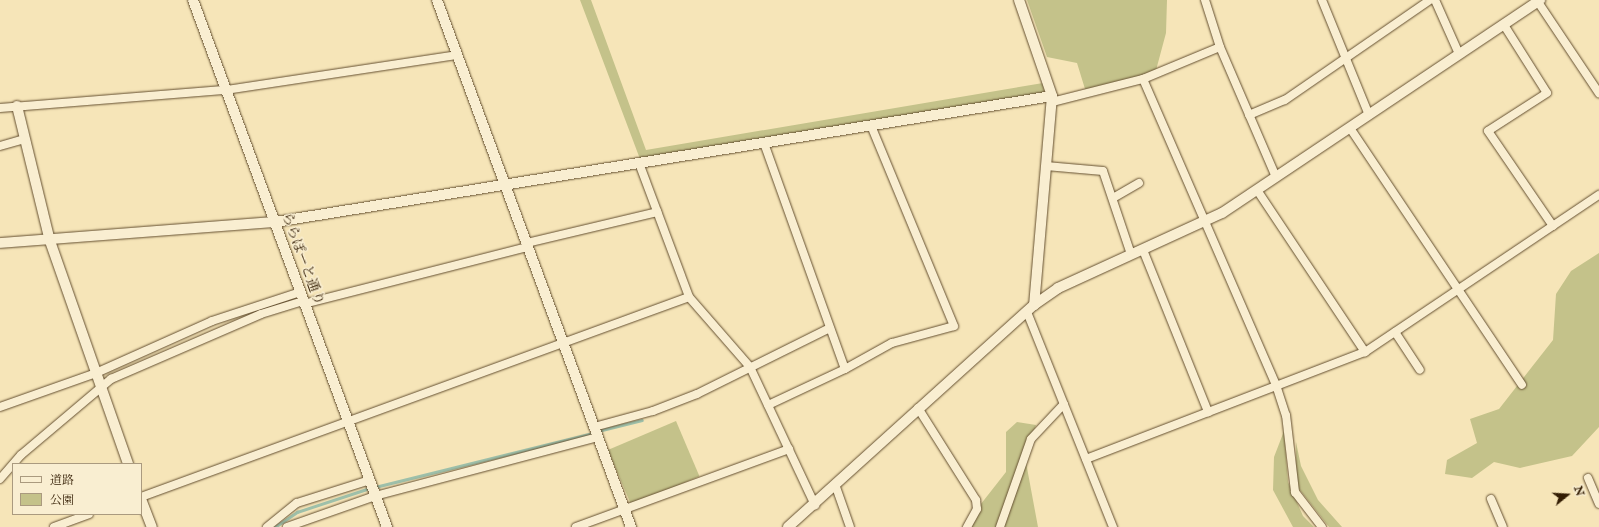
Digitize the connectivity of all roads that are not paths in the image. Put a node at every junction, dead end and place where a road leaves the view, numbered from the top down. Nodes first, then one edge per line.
1 (193, 0) edge
2 (437, 0) edge
3 (1019, 0) edge
4 (1205, 0) edge
5 (1322, 0) edge
6 (1430, 0) edge
7 (1435, 0) edge
8 (1539, 1) edge
9 (1504, 24) junction
10 (1220, 47) junction
11 (1459, 54) junction
12 (457, 55) junction
13 (1345, 59) junction
14 (1143, 79) junction
15 (226, 90) junction
16 (1599, 93) edge
17 (1052, 99) junction
18 (17, 106) junction
19 (0, 108) edge
20 (1249, 115) junction
21 (1369, 115) junction
22 (871, 126) junction
23 (1350, 128) junction
24 (24, 139) junction
25 (764, 143) junction
26 (0, 146) edge
27 (639, 162) junction
28 (1046, 166) junction
29 (1276, 178) junction
30 (1139, 183) dead end
31 (505, 184) junction
32 (1257, 190) junction
33 (1599, 195) edge
34 (1113, 198) junction
35 (657, 212) junction
36 (275, 222) junction
37 (1203, 224) junction
38 (1553, 226) junction
39 (50, 241) junction
40 (0, 243) edge
41 (527, 245) junction
42 (1143, 250) junction
43 (1132, 254) junction
44 (1459, 289) junction
45 (689, 297) junction
46 (302, 299) junction
47 (1030, 308) junction
48 (830, 328) junction
49 (1395, 332) junction
50 (563, 342) junction
51 (1365, 352) junction
52 (750, 367) junction
53 (845, 369) junction
54 (1420, 370) dead end
55 (96, 373) junction
56 (100, 385) junction
57 (1522, 385) dead end
58 (1276, 386) junction
59 (1064, 404) junction
60 (768, 405) junction
61 (0, 407) edge
62 (918, 408) junction
63 (1208, 412) junction
64 (348, 420) junction
65 (596, 432) junction
66 (789, 449) junction
67 (1086, 459) junction
68 (14, 463) edge
69 (128, 463) edge
70 (12, 465) edge
71 (1588, 478) dead end
72 (0, 479) edge
73 (370, 480) junction
74 (836, 487) junction
75 (375, 496) junction
76 (142, 498) edge
77 (1491, 499) dead end
78 (142, 501) edge
79 (1599, 504) edge
80 (815, 505) junction
81 (625, 510) junction
82 (86, 515) edge
83 (54, 527) edge
84 (152, 527) edge
85 (267, 527) edge
86 (287, 527) edge
87 (387, 527) edge
88 (576, 527) edge
89 (631, 527) edge
90 (788, 527) edge
91 (850, 527) edge
92 (966, 527) edge
93 (1000, 527) edge
94 (1113, 527) edge
95 (1322, 527) edge
96 (1503, 527) edge

1 - 15 street, ららぽーと通り
2 - 12 street
3 - 17 street
4 - 10 street
5 - 13 street
6 - 13 street
7 - 11 street
8 - 9 street
8 - 16 street
9 - 11 street
9 - 38 street
10 - 14 street
10 - 20 street
11 - 21 street
12 - 15 street
12 - 31 street
13 - 20 street
13 - 21 street
14 - 17 street
14 - 37 street
15 - 18 street
15 - 36 street, ららぽーと通り
17 - 22 street
17 - 28 street
18 - 19 street
18 - 24 street
20 - 29 street
21 - 23 street
22 - 25 street
22 - 53 street
23 - 29 street
23 - 44 street
24 - 26 street
24 - 39 street
25 - 27 street
25 - 48 street
27 - 31 street
27 - 35 street
28 - 34 street
28 - 47 street
29 - 32 street
30 - 34 street
31 - 36 street
31 - 41 street
32 - 37 street
32 - 51 street
33 - 38 street
34 - 43 street
35 - 41 street
35 - 45 street
36 - 39 street
36 - 46 street, ららぽーと通り
37 - 42 street
37 - 58 street
38 - 44 street
39 - 40 street
39 - 55 street
41 - 46 street
41 - 50 street
42 - 43 street
42 - 63 street
43 - 47 street
44 - 49 street
44 - 57 street
45 - 50 street
45 - 52 street
46 - 55 street
46 - 56 street
46 - 64 street, ららぽーと通り
47 - 59 street
47 - 62 street
48 - 52 street
48 - 53 street
49 - 51 street
49 - 54 street
50 - 64 street
50 - 65 street
51 - 58 street
52 - 60 street
52 - 65 street
53 - 60 street
55 - 56 street
55 - 61 street
56 - 68 street
56 - 69 street
58 - 63 street
58 - 95 street
59 - 67 street
59 - 93 street
60 - 66 street
62 - 74 street
62 - 92 street
63 - 67 street
64 - 73 street, ららぽーと通り
64 - 76 street
65 - 75 street
65 - 81 street
66 - 80 street
66 - 81 street
67 - 94 street
70 - 72 street
71 - 79 street
73 - 75 street, ららぽーと通り
73 - 85 street
74 - 80 street
74 - 91 street
75 - 86 street
75 - 87 street, ららぽーと通り
77 - 96 street
78 - 84 street
80 - 90 street
81 - 88 street
81 - 89 street
82 - 83 street

